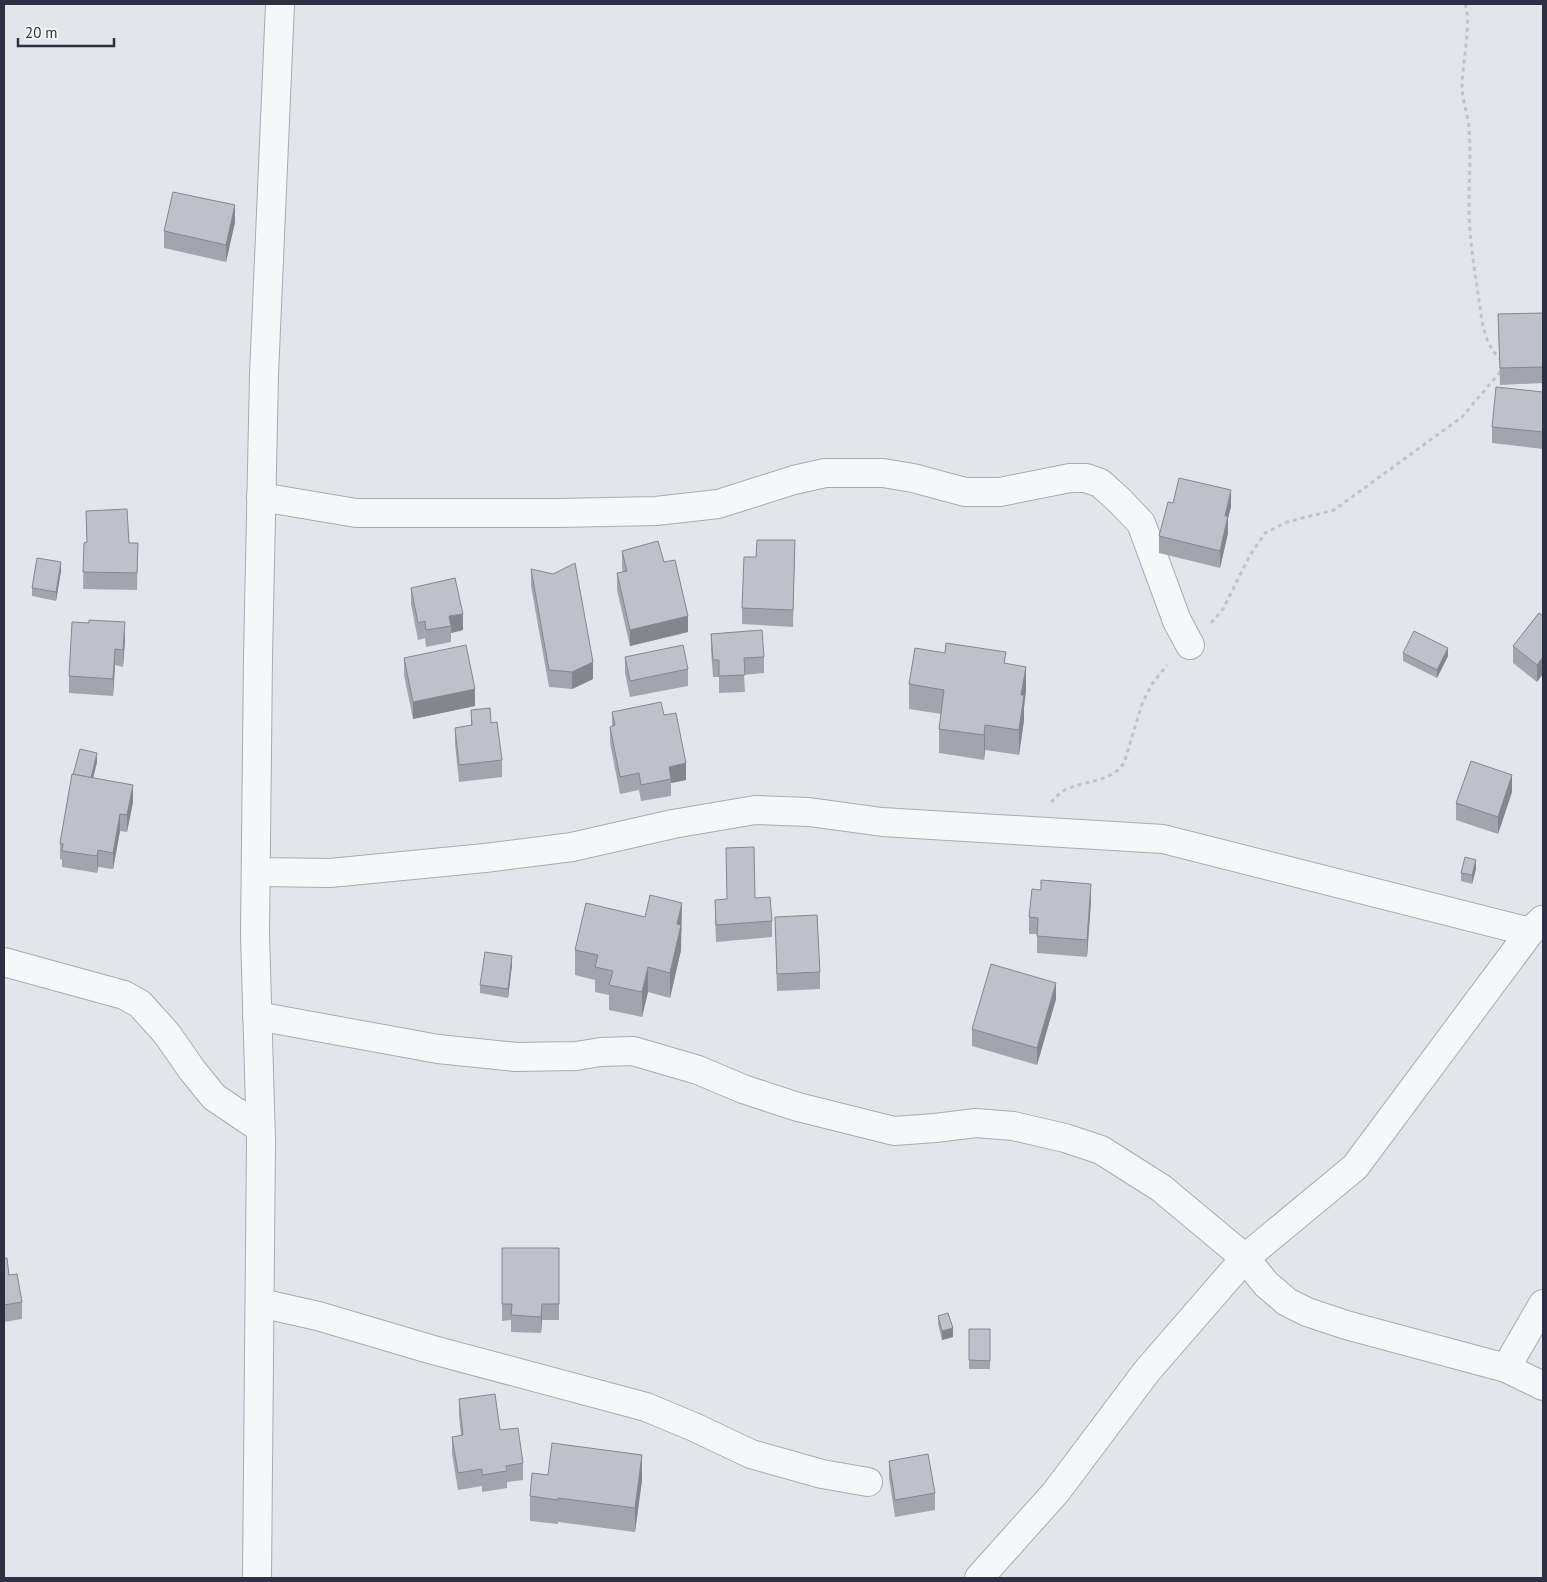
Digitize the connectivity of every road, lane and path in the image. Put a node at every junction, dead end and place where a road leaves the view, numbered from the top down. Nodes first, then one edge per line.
1 (280, 4) edge
2 (1464, 4) edge
3 (261, 497) junction
4 (1190, 645) junction
5 (1026, 831) junction
6 (256, 872) junction
7 (1537, 926) edge
8 (4, 962) edge
9 (257, 1016) junction
10 (260, 1128) junction
11 (1245, 1258) junction
12 (260, 1303) junction
13 (1543, 1304) edge
14 (1506, 1368) junction
15 (1543, 1386) edge
16 (868, 1482) dead end
17 (257, 1578) edge
18 (979, 1578) edge

1 - 3 street
2 - 4 path
3 - 4 street
3 - 6 street
4 - 5 path
5 - 6 street
5 - 7 street
6 - 9 street
7 - 11 street
8 - 10 street
9 - 10 street
9 - 11 street
10 - 12 street
11 - 14 street
11 - 18 street
12 - 16 street
12 - 17 street
13 - 14 street
14 - 15 street

